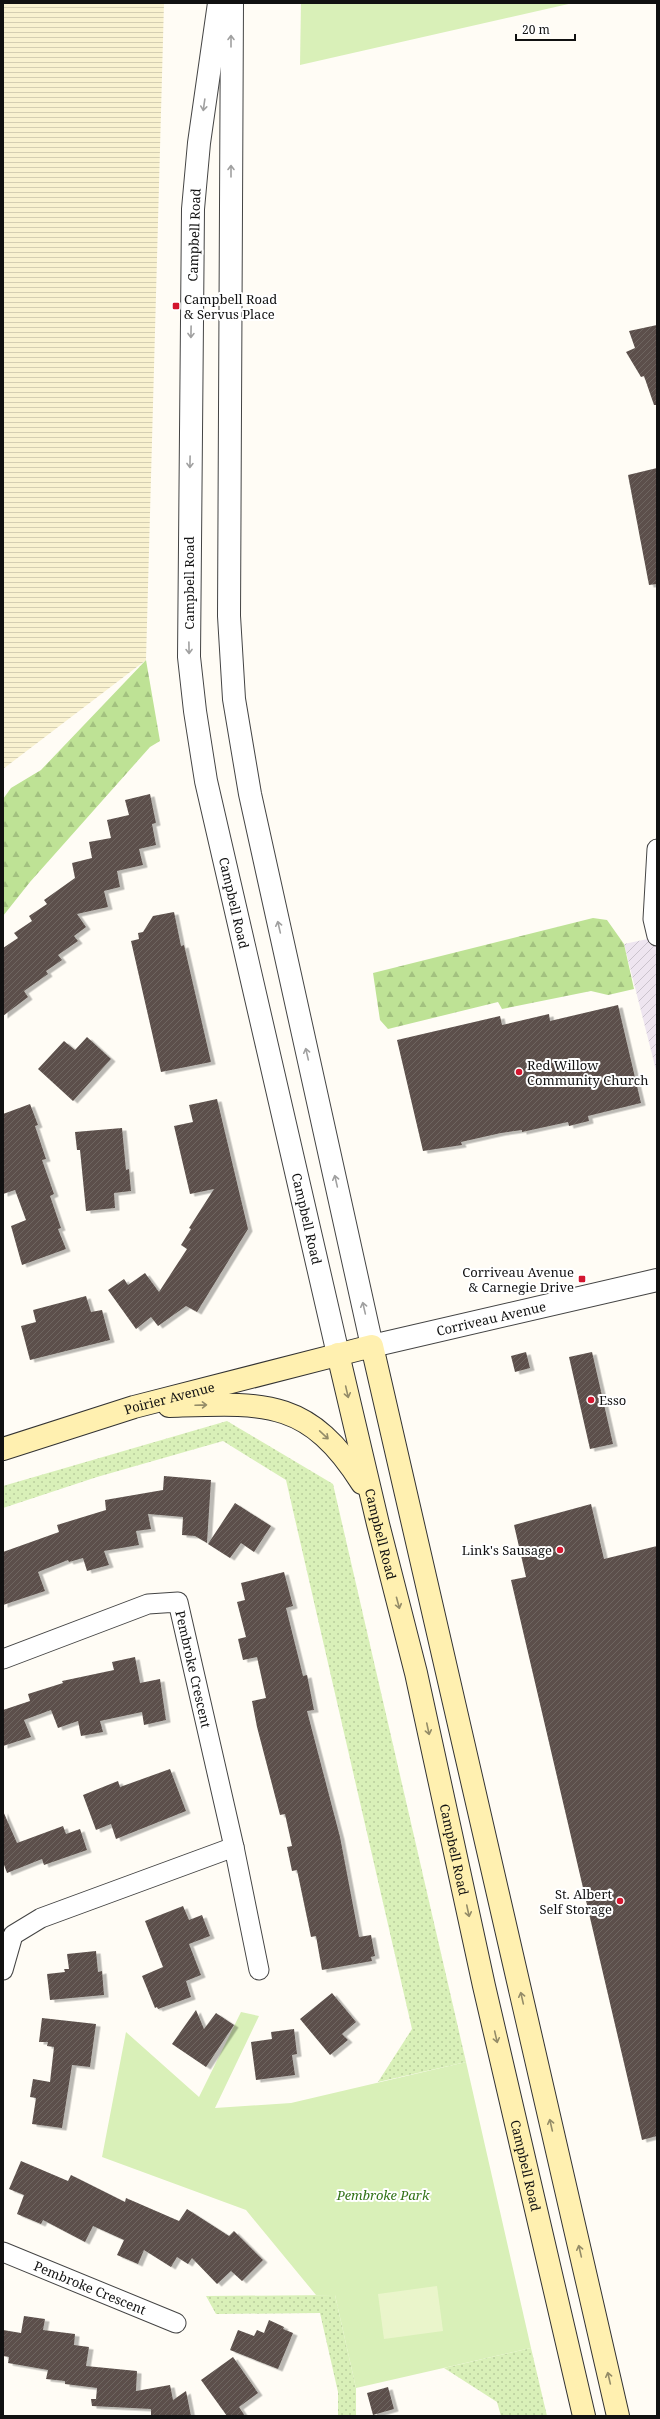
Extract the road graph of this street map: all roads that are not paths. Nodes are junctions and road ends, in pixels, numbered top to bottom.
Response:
1 (219, 3) edge
2 (232, 3) edge
3 (657, 849) edge
4 (657, 936) edge
5 (657, 1280) edge
6 (372, 1346) junction
7 (338, 1354) junction
8 (134, 1407) junction
9 (3, 1449) edge
10 (378, 1524) junction
11 (3, 1659) edge
12 (234, 1847) junction
13 (3, 1970) edge
14 (259, 1970) dead end
15 (3, 2252) edge
16 (176, 2323) dead end
17 (584, 2416) edge
18 (618, 2416) edge

1 -> 7 street, Campbell Road
6 -> 2 street
3 - 4 street
5 - 6 street, Corriveau Avenue
6 - 7 main road, Poirier Avenue
18 -> 6 main road
7 - 8 main road, Poirier Avenue
7 -> 10 main road, Campbell Road
8 - 9 main road, Poirier Avenue
8 -> 10 main road
10 -> 17 main road, Campbell Road
11 - 12 street, Pembroke Crescent
12 - 13 street
12 - 14 street, Pembroke Crescent
15 - 16 street, Pembroke Crescent

